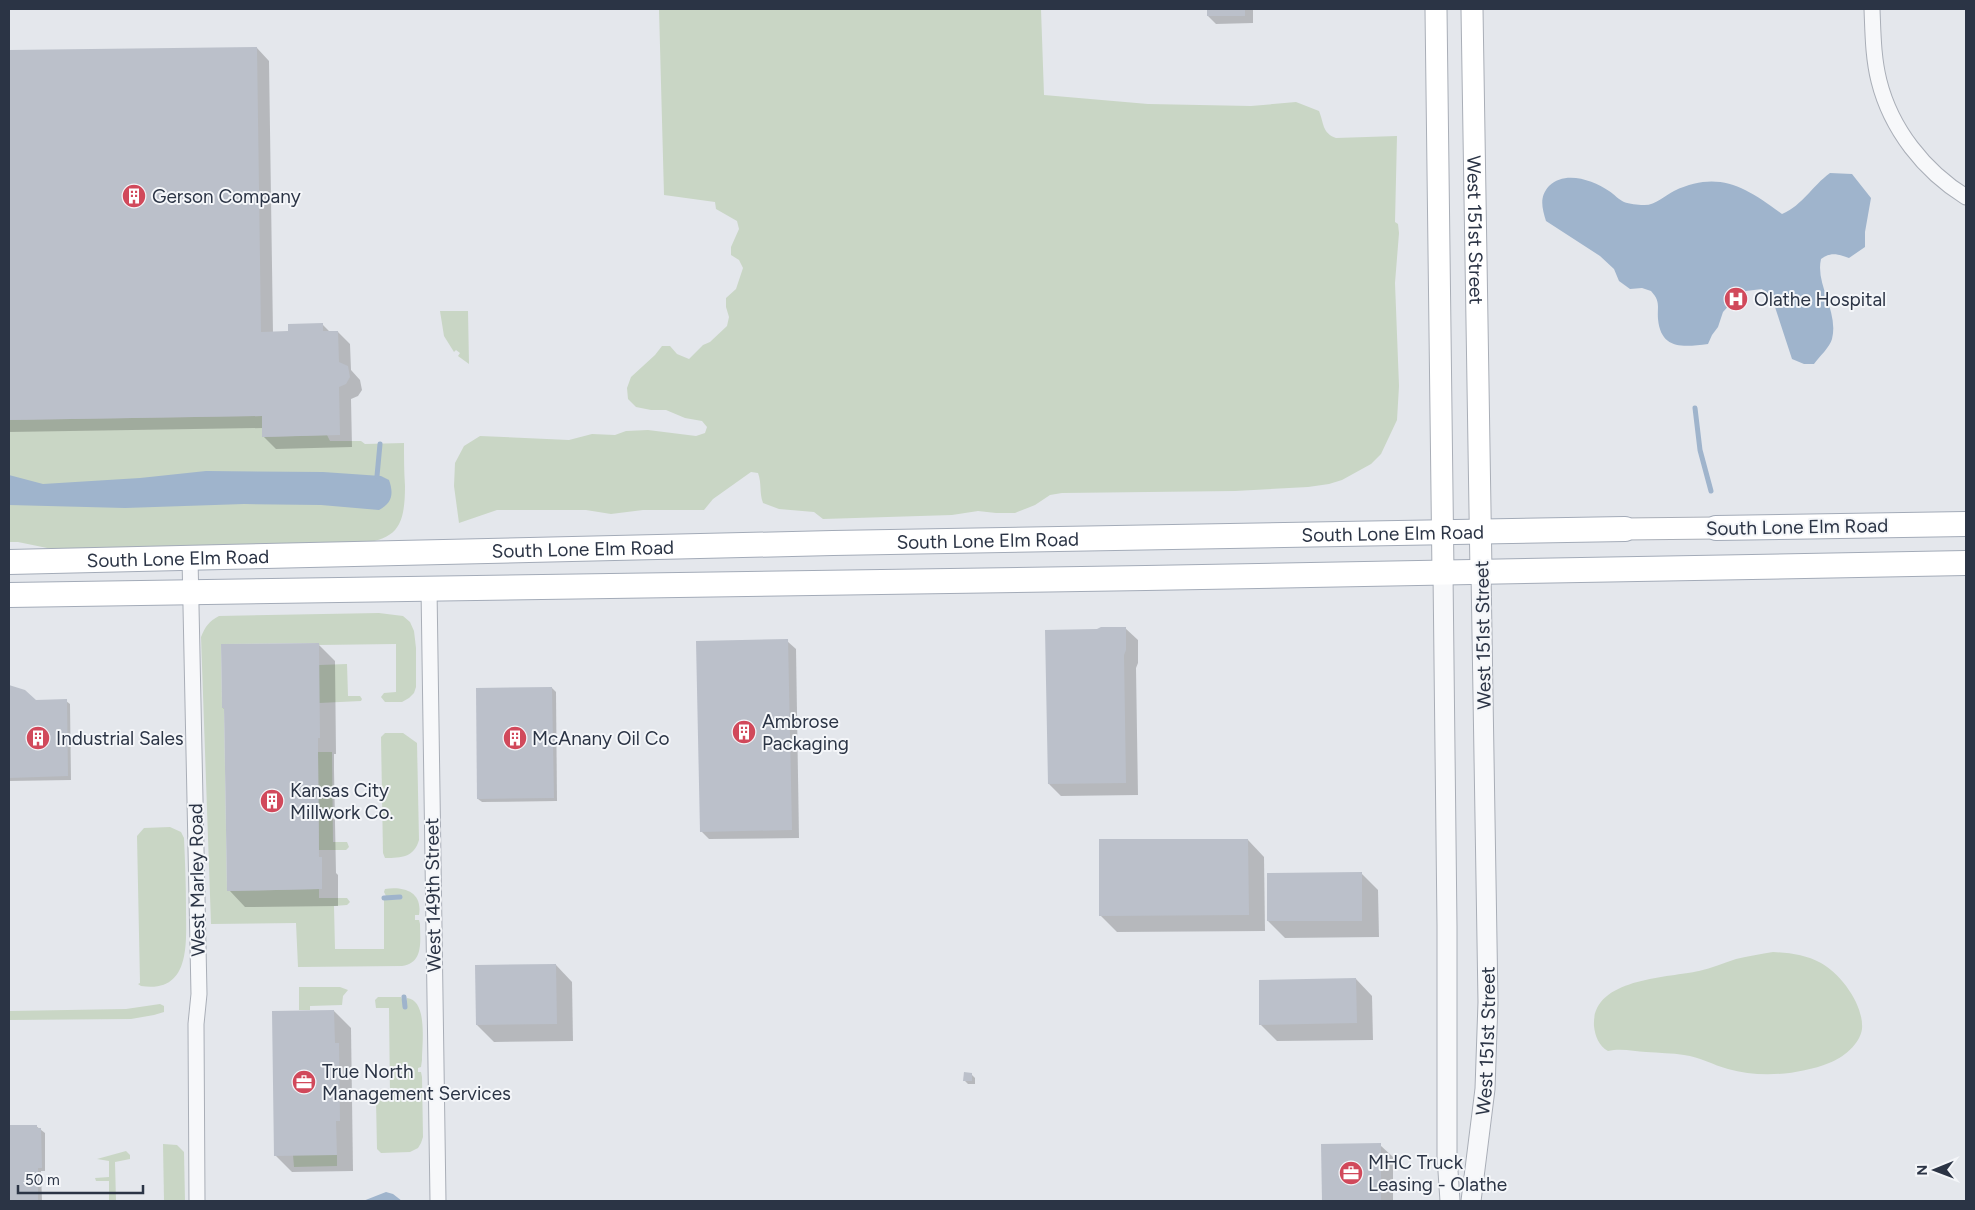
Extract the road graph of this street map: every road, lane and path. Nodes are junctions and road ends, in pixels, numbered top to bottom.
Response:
1 (1436, 9) edge
2 (1472, 9) edge
3 (1872, 9) edge
4 (1966, 197) edge
5 (1966, 524) edge
6 (1716, 528) joint
7 (1626, 529) joint
8 (1442, 532) junction
9 (1482, 532) junction
10 (190, 558) junction
11 (9, 562) edge
12 (1966, 563) edge
13 (1481, 572) junction
14 (1443, 573) junction
15 (429, 588) junction
16 (190, 592) junction
17 (9, 595) edge
18 (197, 1201) edge
19 (438, 1201) edge
20 (1450, 1201) edge
21 (1471, 1201) edge

1 - 8 main road, West 151st Street
2 - 9 main road, West 151st Street
3 - 4 street
5 - 6 main road, South Lone Elm Road
6 - 7 main road, South Lone Elm Road
7 - 9 main road, South Lone Elm Road
8 - 9 main road, South Lone Elm Road
8 - 10 main road, South Lone Elm Road
8 - 14 main road, West 151st Street
9 - 13 main road, West 151st Street
10 - 11 main road, South Lone Elm Road
10 - 16 street, West Marley Road
12 - 13 main road, South Lone Elm Road
13 - 14 main road, South Lone Elm Road
13 - 21 street, West 151st Street
14 - 15 main road, South Lone Elm Road
14 - 20 street, West 151st Street
15 - 16 main road, South Lone Elm Road
15 - 19 street, West 149th Street
16 - 17 main road, South Lone Elm Road
16 - 18 street, West Marley Road

